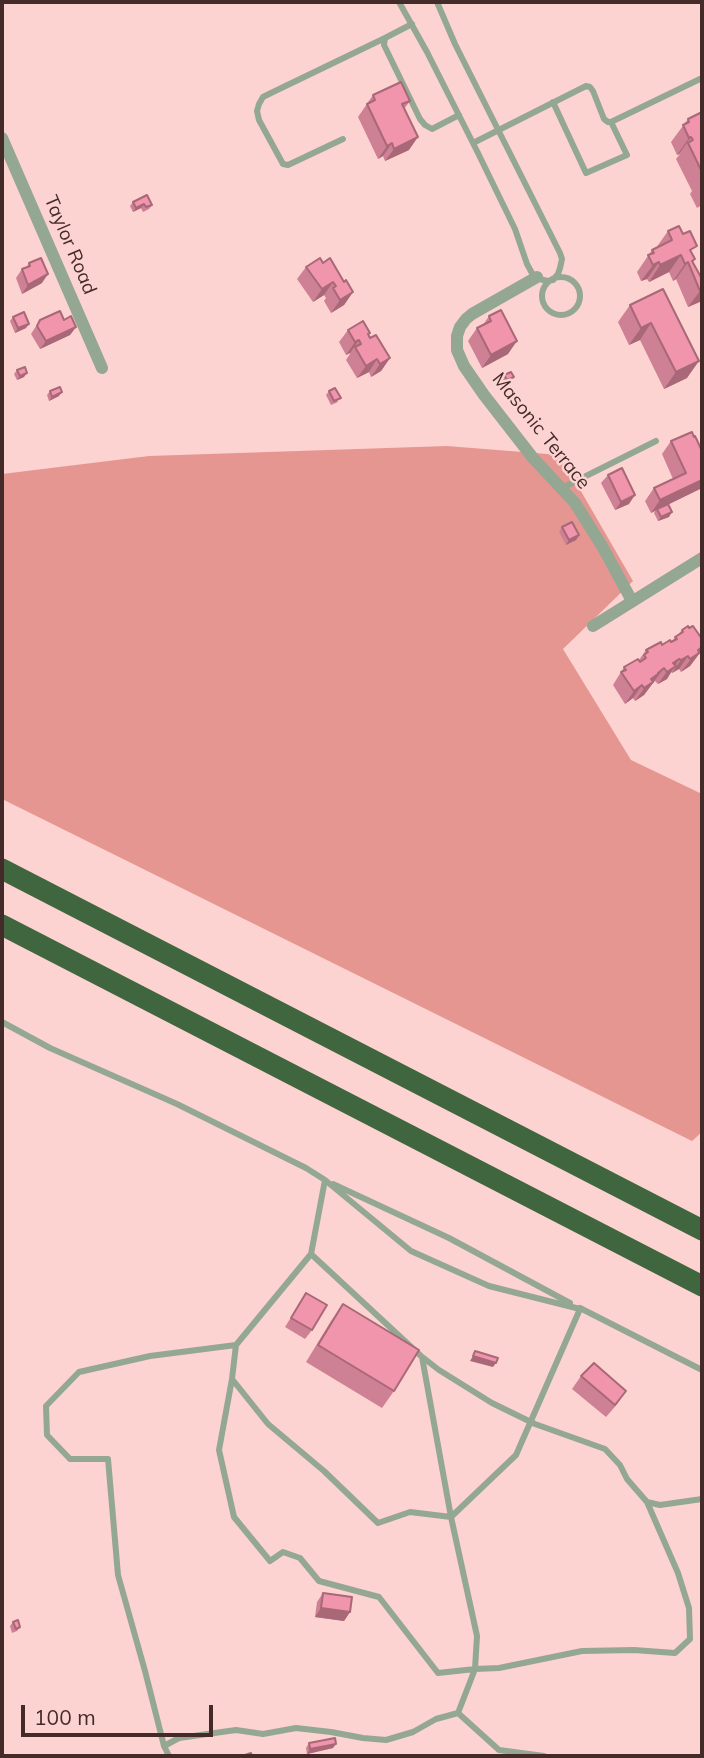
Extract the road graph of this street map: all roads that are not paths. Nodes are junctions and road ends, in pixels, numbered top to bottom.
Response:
1 (399, 2) edge
2 (437, 2) edge
3 (412, 24) junction
4 (385, 38) junction
5 (702, 78) edge
6 (553, 102) junction
7 (459, 116) junction
8 (611, 122) junction
9 (498, 129) junction
10 (2, 138) edge
11 (343, 139) dead end
12 (473, 143) junction
13 (537, 277) junction
14 (553, 280) junction
15 (102, 368) dead end
16 (656, 441) dead end
17 (562, 488) junction
18 (702, 558) edge
19 (632, 601) junction
20 (593, 625) dead end
21 (2, 869) edge
22 (2, 925) edge
23 (2, 1022) edge
24 (325, 1180) junction
25 (702, 1230) edge
26 (312, 1254) junction
27 (702, 1286) edge
28 (580, 1308) junction
29 (236, 1345) junction
30 (422, 1356) junction
31 (702, 1370) edge
32 (232, 1380) junction
33 (530, 1422) junction
34 (702, 1499) edge
35 (647, 1502) junction
36 (451, 1517) junction
37 (475, 1669) junction
38 (457, 1713) junction
39 (164, 1746) junction
40 (169, 1756) edge
41 (544, 1756) edge

1 - 3 lane
2 - 9 lane
3 - 4 lane
3 - 7 lane
4 - 7 lane
4 - 11 lane
5 - 8 lane
6 - 8 lane
6 - 8 lane
6 - 9 lane
7 - 12 lane
9 - 12 lane
9 - 14 lane
10 - 15 street, Taylor Road
12 - 13 lane
13 - 14 lane
13 - 17 street, Masonic Terrace
14 - 14 lane
16 - 17 lane
17 - 19 street, Masonic Terrace
18 - 19 street
19 - 20 street
21 - 25 highway
22 - 27 highway
23 - 24 lane
24 - 26 lane
24 - 28 lane
24 - 28 lane
26 - 29 lane
26 - 30 lane
28 - 31 lane
28 - 33 lane
29 - 32 lane
29 - 39 lane
30 - 33 lane
30 - 36 lane
32 - 36 lane
32 - 37 lane
33 - 35 lane
33 - 36 lane
34 - 35 lane
35 - 37 lane
36 - 37 lane
37 - 38 lane
38 - 39 lane
38 - 41 lane
39 - 40 lane

